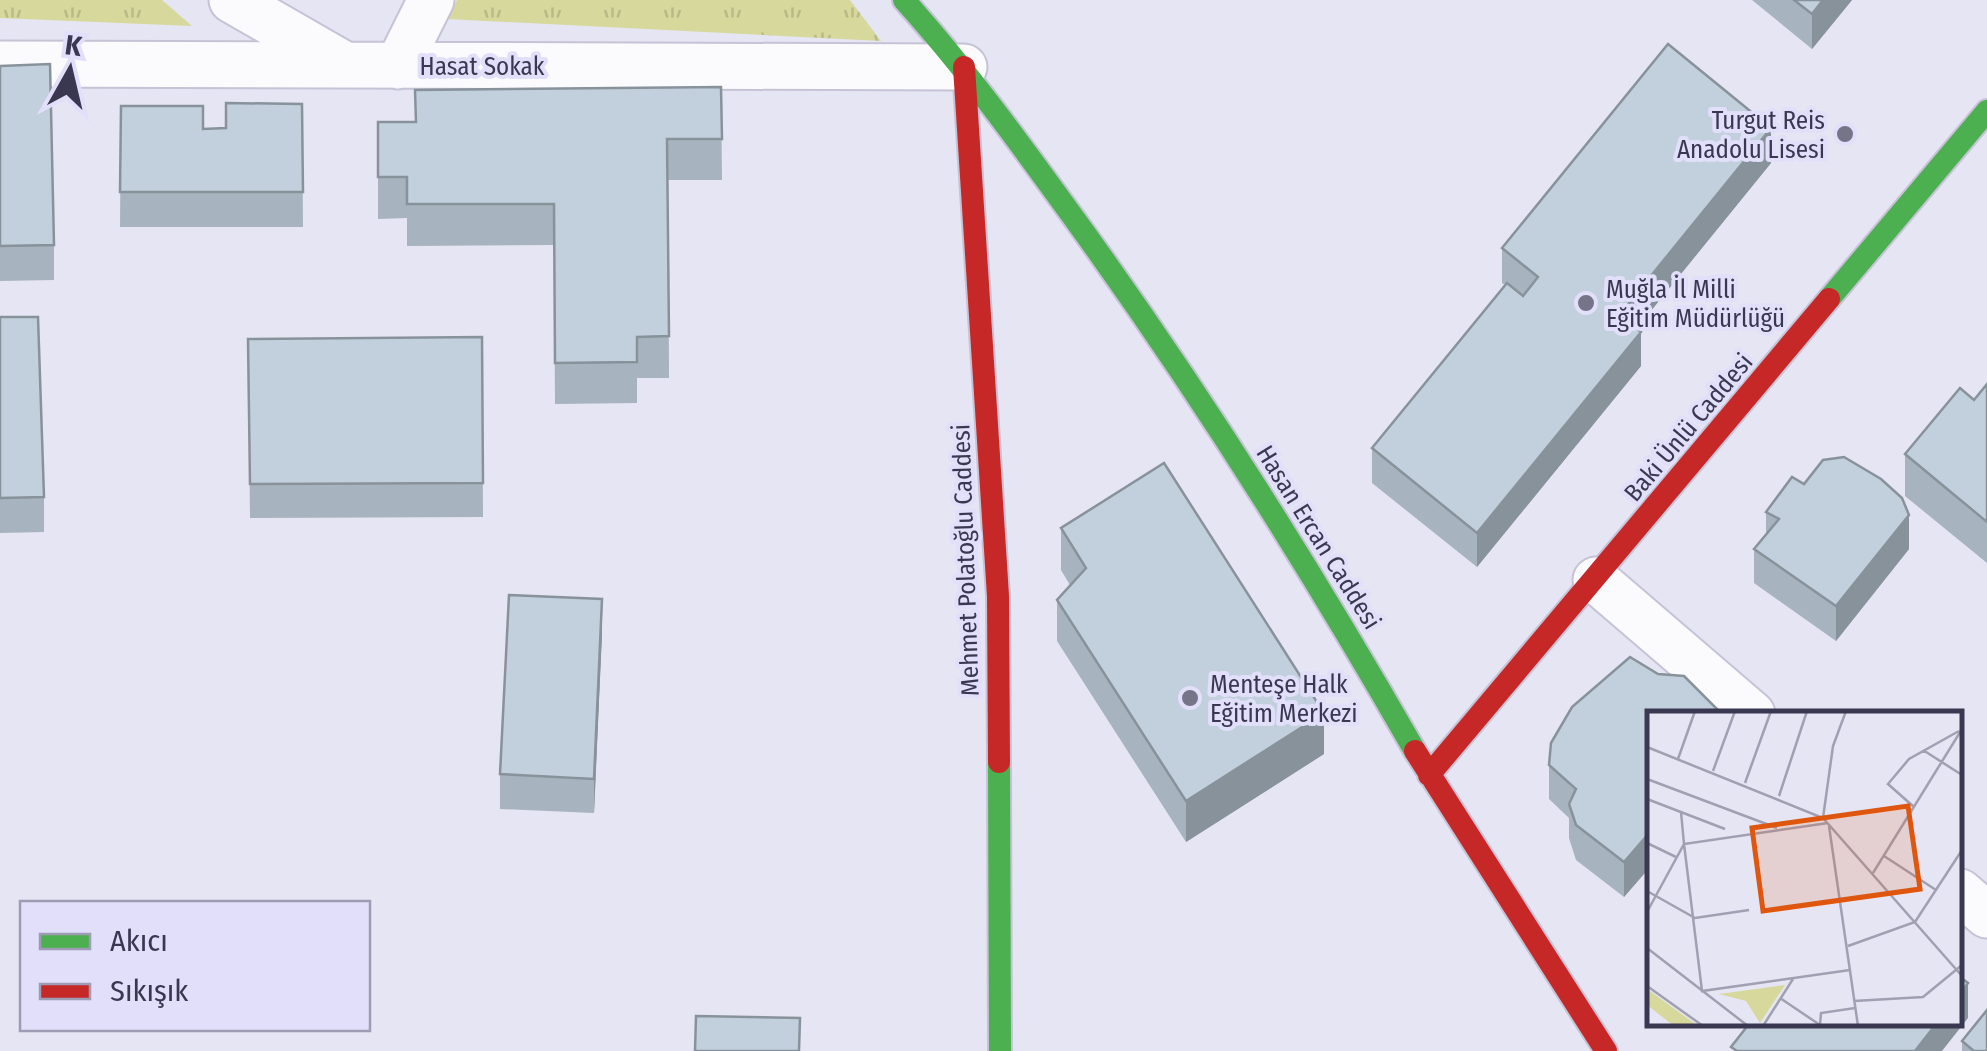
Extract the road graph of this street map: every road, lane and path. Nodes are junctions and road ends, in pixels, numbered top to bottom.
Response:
1 (232, 0) edge
2 (431, 0) edge
3 (908, 2) edge
4 (0, 64) edge
5 (346, 66) junction
6 (398, 66) junction
7 (964, 67) junction
8 (1987, 111) edge
9 (1596, 580) junction
10 (1749, 711) edge
11 (1429, 775) junction
12 (1962, 894) edge
13 (1987, 915) edge
14 (1000, 1051) edge
15 (1606, 1051) edge

1 - 5 street
2 - 6 street
3 - 7 street, Hasan Ercan Caddesi
4 - 5 street, Hasat Sokak
5 - 6 street, Hasat Sokak
6 - 7 street, Hasat Sokak
7 - 11 street, Hasan Ercan Caddesi
7 - 14 street, Mehmet Polatoğlu Caddesi
8 - 9 street, Baki Ünlü Caddesi
9 - 10 street
9 - 11 street, Baki Ünlü Caddesi
11 - 15 street, Hasan Ercan Caddesi
12 - 13 street

